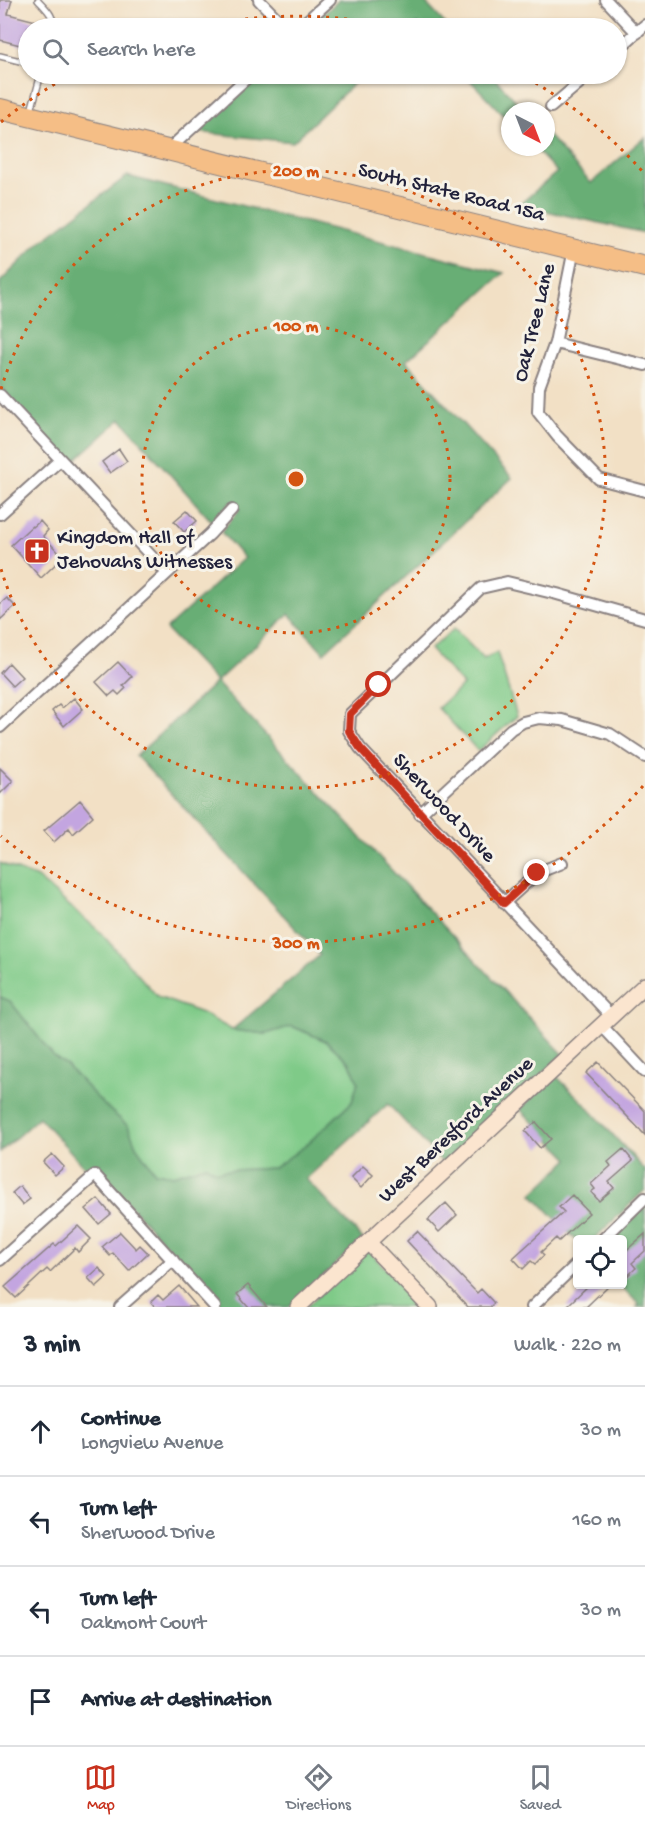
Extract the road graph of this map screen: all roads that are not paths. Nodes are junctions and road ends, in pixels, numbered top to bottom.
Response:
1 (38, 0) edge
2 (259, 0) edge
3 (330, 0) edge
4 (606, 0) edge
5 (53, 18) edge
6 (276, 18) edge
7 (310, 18) edge
8 (641, 29) edge
9 (627, 41) edge
10 (0, 56) edge
11 (18, 60) edge
12 (38, 84) edge
13 (239, 84) edge
14 (578, 84) edge
15 (555, 104) edge
16 (0, 109) edge
17 (30, 116) junction
18 (168, 150) junction
19 (574, 249) junction
20 (645, 267) edge
21 (555, 343) junction
22 (645, 365) edge
23 (0, 395) edge
24 (60, 459) junction
25 (645, 492) edge
26 (232, 510) dead end
27 (0, 514) edge
28 (167, 573) junction
29 (645, 619) edge
30 (0, 727) edge
31 (645, 757) edge
32 (420, 814) junction
33 (562, 863) dead end
34 (504, 903) junction
35 (645, 985) edge
36 (606, 1021) junction
37 (645, 1072) edge
38 (645, 1198) edge
39 (606, 1235) edge
40 (368, 1242) junction
41 (0, 1260) edge
42 (173, 1260) junction
43 (573, 1268) edge
44 (120, 1307) edge
45 (215, 1307) edge
46 (298, 1307) edge
47 (430, 1307) edge
48 (532, 1307) edge

1 - 5 lane
2 - 6 street
3 - 7 street
4 - 8 street
8 - 9 street
10 - 11 lane
12 - 17 lane
13 - 18 street
14 - 15 street
16 - 17 highway, South State Road 15a
17 - 18 highway, South State Road 15a
18 - 19 highway, South State Road 15a
19 - 20 highway, South State Road 15a
19 - 21 street, Oak Tree Lane
21 - 22 street
21 - 25 street, Oak Tree Lane
23 - 24 street
24 - 27 street
24 - 28 street
26 - 28 street
28 - 30 street
29 - 32 street, Sherwood Drive
31 - 32 street
32 - 34 street, Sherwood Drive
33 - 34 street
34 - 36 street, Sherwood Drive
35 - 36 street, West Beresford Avenue
36 - 37 street, Sherwood Drive
36 - 40 street, West Beresford Avenue
38 - 39 street
40 - 46 street, West Beresford Avenue
40 - 47 street
41 - 42 street
42 - 44 street
42 - 45 street
43 - 48 street

